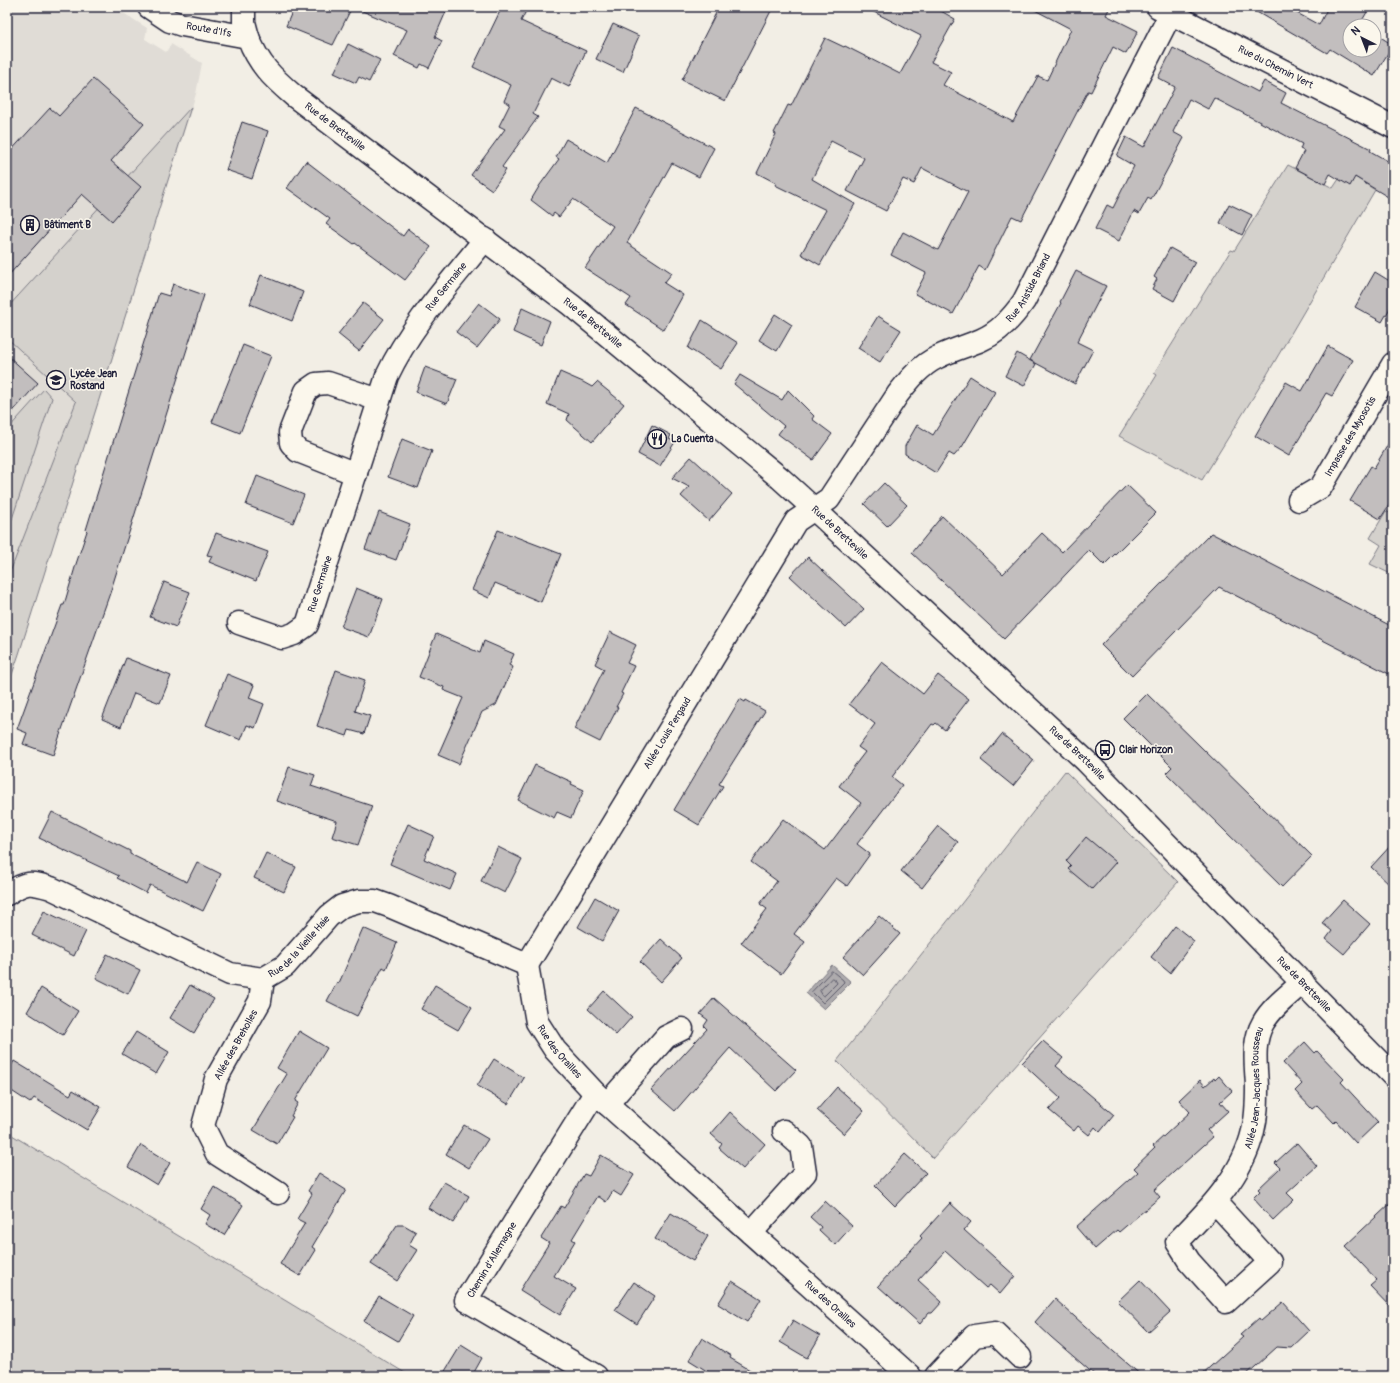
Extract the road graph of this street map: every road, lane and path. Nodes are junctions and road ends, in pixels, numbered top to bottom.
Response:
1 (149, 7) edge
2 (244, 7) edge
3 (1167, 9) edge
4 (248, 37) junction
5 (1393, 127) edge
6 (485, 239) junction
7 (1393, 364) edge
8 (379, 400) junction
9 (356, 474) junction
10 (1299, 500) dead end
11 (814, 509) junction
12 (239, 623) dead end
13 (7, 894) edge
14 (527, 965) junction
15 (263, 979) junction
16 (1303, 982) junction
17 (682, 1029) dead end
18 (1393, 1076) edge
19 (601, 1099) junction
20 (784, 1131) dead end
21 (278, 1193) dead end
22 (1215, 1202) dead end
23 (750, 1233) junction
24 (1020, 1357) dead end
25 (596, 1376) edge
26 (910, 1376) edge
27 (936, 1376) edge

1 - 4 street, Route d'Ifs
2 - 4 street, Rue de Bretteville
3 - 5 street, Rue du Chemin Vert
3 - 11 street, Rue Aristide Briand
4 - 6 street, Rue de Bretteville
6 - 8 street, Rue Germaine
6 - 11 street, Rue de Bretteville
7 - 10 street, Impasse des Myosotis
8 - 9 street, Rue Germaine
8 - 9 street
9 - 12 street, Rue Germaine
11 - 14 street, Allée Louis Pergaud
11 - 16 street, Rue de Bretteville
13 - 15 street, Rue de la Vieille Haie
14 - 15 street, Rue de la Vieille Haie
14 - 19 street, Rue des Orailles
15 - 21 street, Allée des Breholles
16 - 18 street, Rue de Bretteville
16 - 22 street, Allée Jean-Jacques Rousseau
17 - 19 street
19 - 23 street, Rue des Orailles
19 - 25 street, Chemin d'Allemagne
20 - 23 street
23 - 26 street, Rue des Orailles
24 - 27 street

